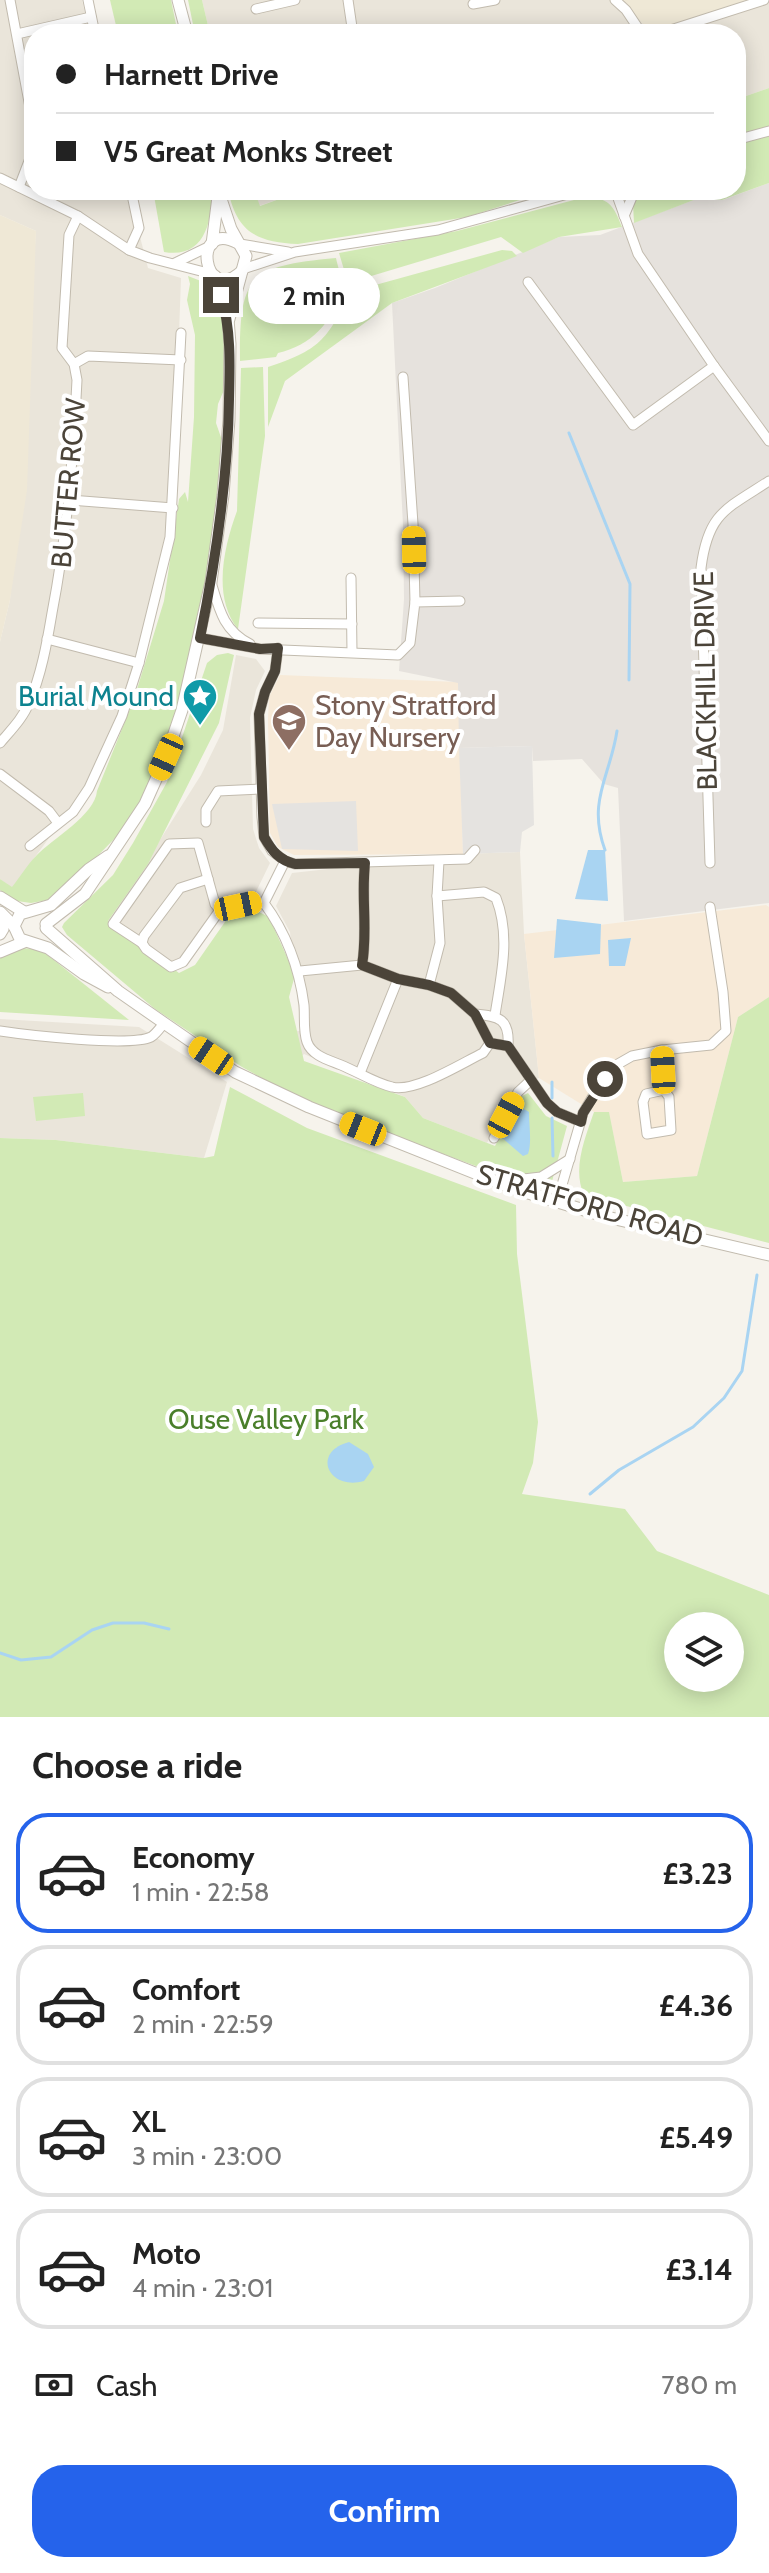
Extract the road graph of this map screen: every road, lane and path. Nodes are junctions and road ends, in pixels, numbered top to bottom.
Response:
1 (10, 0) edge
2 (88, 0) edge
3 (178, 0) edge
4 (295, 0) edge
5 (348, 0) edge
6 (495, 0) edge
7 (615, 0) edge
8 (764, 0) edge
9 (473, 4) dead end
10 (256, 9) dead end
11 (91, 17) junction
12 (61, 24) edge
13 (93, 24) edge
14 (184, 24) edge
15 (352, 24) edge
16 (635, 24) edge
17 (689, 24) edge
18 (24, 32) edge
19 (17, 34) junction
20 (24, 73) edge
21 (769, 131) edge
22 (746, 137) edge
23 (24, 174) edge
24 (0, 178) edge
25 (19, 187) junction
26 (24, 189) edge
27 (45, 200) edge
28 (133, 200) edge
29 (217, 200) edge
30 (221, 200) edge
31 (546, 200) edge
32 (618, 200) edge
33 (631, 200) edge
34 (78, 216) junction
35 (624, 216) junction
36 (239, 244) junction
37 (211, 245) junction
38 (129, 250) junction
39 (295, 252) junction
40 (175, 263) junction
41 (242, 270) junction
42 (214, 275) junction
43 (528, 282) dead end
44 (228, 319) junction
45 (181, 333) dead end
46 (181, 360) junction
47 (74, 364) junction
48 (714, 366) junction
49 (403, 377) dead end
50 (769, 441) edge
51 (769, 481) edge
52 (70, 500) junction
53 (173, 508) junction
54 (351, 578) dead end
55 (211, 582) junction
56 (460, 601) dead end
57 (415, 602) junction
58 (258, 623) dead end
59 (352, 624) junction
60 (200, 638) junction
61 (47, 639) junction
62 (278, 648) junction
63 (260, 649) junction
64 (352, 652) junction
65 (139, 663) junction
66 (0, 743) edge
67 (0, 774) edge
68 (261, 789) junction
69 (206, 822) dead end
70 (58, 823) junction
71 (30, 846) dead end
72 (475, 850) dead end
73 (109, 855) junction
74 (285, 861) junction
75 (439, 861) junction
76 (365, 863) junction
77 (710, 863) dead end
78 (208, 879) junction
79 (437, 896) junction
80 (0, 897) edge
81 (264, 903) junction
82 (69, 906) junction
83 (710, 907) dead end
84 (220, 910) junction
85 (29, 912) junction
86 (2, 914) edge
87 (46, 926) junction
88 (14, 928) junction
89 (0, 934) edge
90 (58, 938) junction
91 (0, 941) edge
92 (29, 942) junction
93 (142, 943) junction
94 (0, 952) edge
95 (362, 965) junction
96 (300, 971) junction
97 (398, 979) junction
98 (429, 985) junction
99 (118, 991) junction
100 (475, 1014) junction
101 (495, 1015) junction
102 (164, 1023) junction
103 (0, 1031) edge
104 (490, 1043) junction
105 (508, 1046) junction
106 (662, 1050) junction
107 (360, 1073) junction
108 (531, 1080) junction
109 (664, 1090) junction
110 (581, 1122) junction
111 (494, 1138) dead end
112 (570, 1159) junction
113 (497, 1182) junction
114 (557, 1202) junction
115 (769, 1255) edge

1 - 19 street
2 - 11 street
3 - 14 street
4 - 10 street
5 - 15 street
6 - 9 street
7 - 16 street
8 - 17 street
11 - 12 street
11 - 13 street
18 - 19 street
19 - 20 street
21 - 22 street
23 - 25 street
24 - 25 street
25 - 26 street
27 - 34 street
28 - 38 street
29 - 37 street
30 - 36 street
31 - 39 street
32 - 35 street
33 - 35 street
34 - 38 street
34 - 47 street, BUTTER ROW
35 - 48 street
36 - 37 street
36 - 39 street
36 - 41 street
37 - 40 street
37 - 42 street
38 - 40 street
39 - 41 street
40 - 42 street
41 - 42 street
41 - 44 street
42 - 44 street
43 - 48 street
44 - 55 street
45 - 46 street
46 - 47 street
46 - 53 street
47 - 52 street, BUTTER ROW
48 - 50 street
49 - 57 street
51 - 77 street, BLACKHILL DRIVE
52 - 53 street
52 - 61 street, BUTTER ROW
53 - 65 street
54 - 59 street
55 - 60 street
55 - 63 street
56 - 57 street
57 - 64 street
58 - 59 street
59 - 64 street
60 - 63 street
60 - 73 street
61 - 65 street
61 - 66 street, BUTTER ROW
62 - 63 street
62 - 64 street
62 - 68 street
65 - 70 street
67 - 70 street
68 - 69 street
68 - 74 street
70 - 71 street
72 - 75 street
73 - 82 street
73 - 85 street
74 - 76 street
74 - 81 street
75 - 76 street
75 - 79 street
76 - 95 street
78 - 84 street
78 - 93 street
78 - 93 street
79 - 98 street
79 - 101 street
80 - 85 street
81 - 84 street
81 - 96 street
82 - 87 street
82 - 90 street
83 - 106 street
84 - 93 street
85 - 87 street
85 - 88 street
86 - 88 street
86 - 89 street
87 - 90 street, STRATFORD ROAD
87 - 92 street
88 - 91 street
88 - 92 street
90 - 99 street, STRATFORD ROAD
92 - 94 street
92 - 99 street, STRATFORD ROAD
95 - 96 street
95 - 97 street
96 - 107 street
97 - 98 street
97 - 107 street
98 - 100 street
99 - 102 street, STRATFORD ROAD
100 - 101 street
100 - 104 street
101 - 105 street
102 - 103 street
102 - 113 street, STRATFORD ROAD
104 - 105 street
104 - 107 street
105 - 108 street
106 - 109 street
106 - 110 street
108 - 110 street
108 - 111 street
109 - 109 street
110 - 112 street
112 - 113 street
112 - 114 street
113 - 114 street, STRATFORD ROAD
114 - 115 street, STRATFORD ROAD

